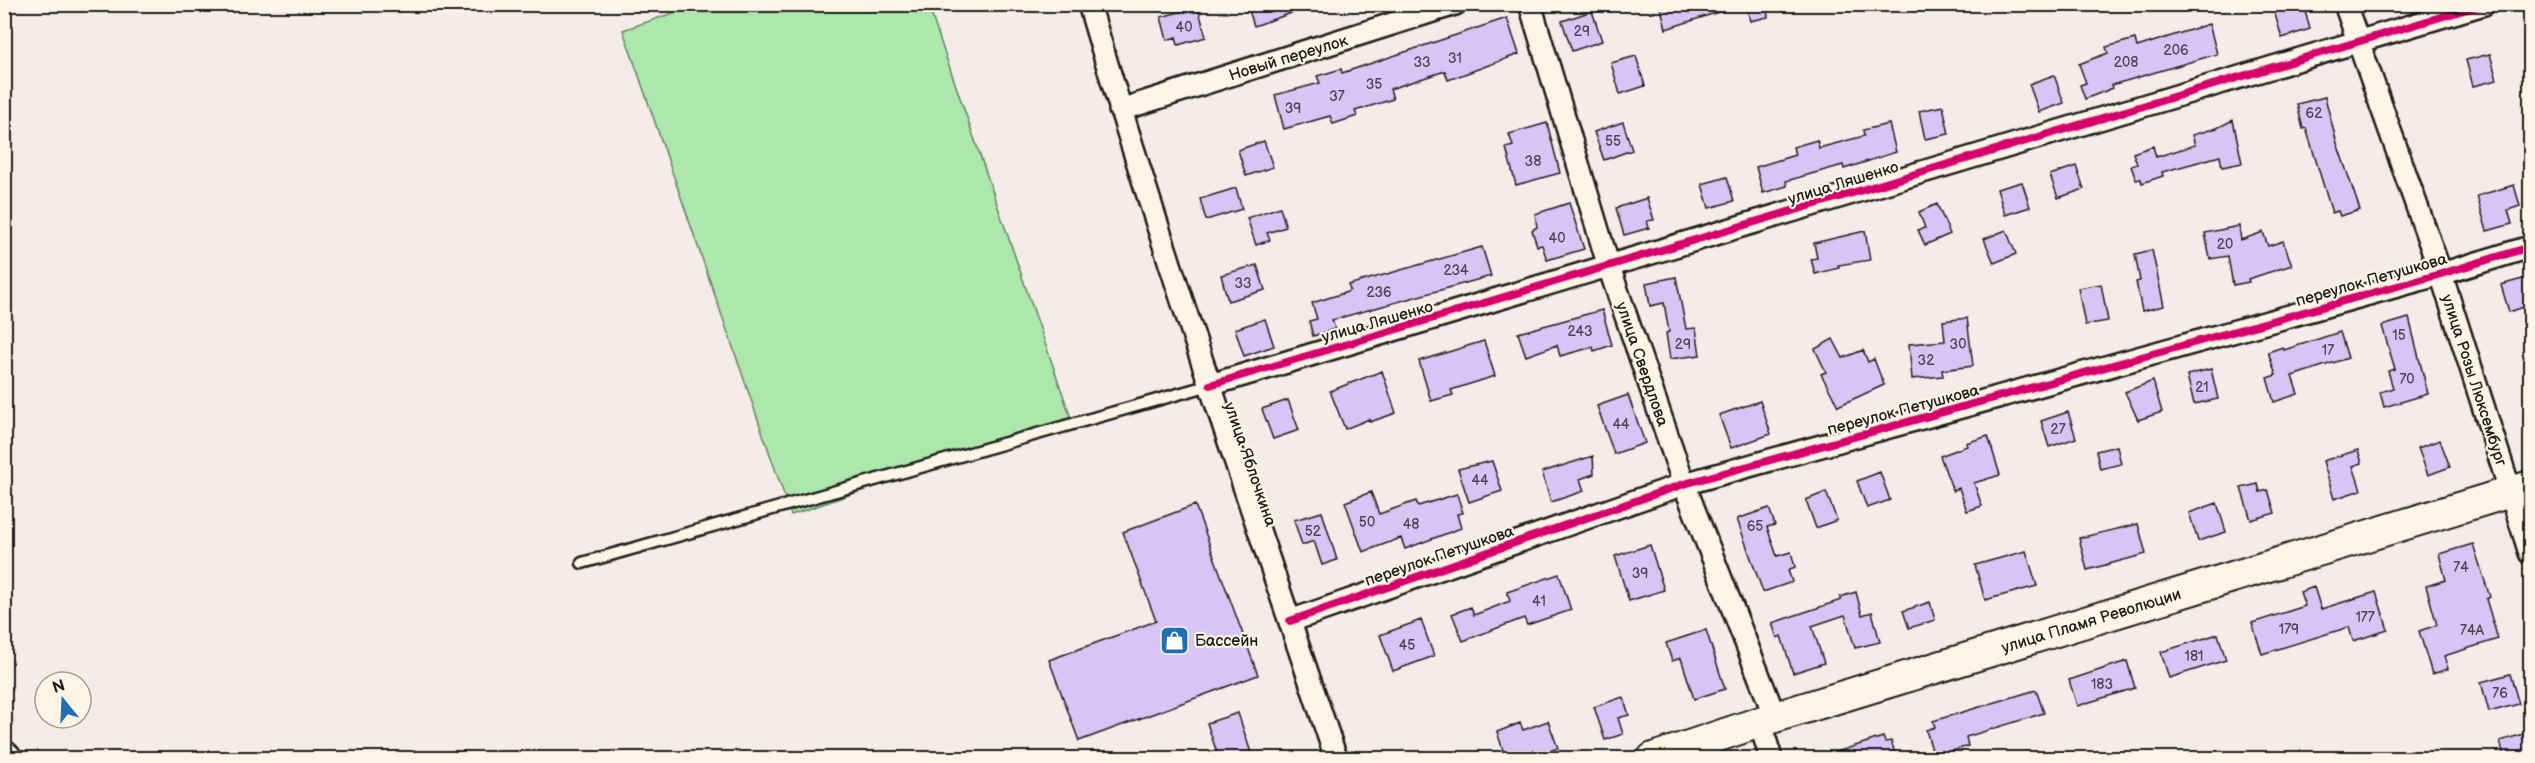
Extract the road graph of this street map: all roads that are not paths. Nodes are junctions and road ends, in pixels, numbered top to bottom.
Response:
1 (1089, 4) edge
2 (1455, 4) edge
3 (1530, 4) edge
4 (2345, 4) edge
5 (2484, 4) edge
6 (2357, 41) junction
7 (1120, 110) junction
8 (2530, 247) edge
9 (1609, 267) junction
10 (2441, 274) junction
11 (1210, 385) junction
12 (1684, 484) junction
13 (2521, 489) edge
14 (2530, 553) edge
15 (582, 563) dead end
16 (1290, 621) junction
17 (1767, 720) junction
18 (1336, 759) edge
19 (1653, 759) edge
20 (1771, 759) edge

1 - 7 street, улица Яблочкина
2 - 7 street, Новый переулок
3 - 9 street, улица Свердлова
4 - 6 street, улица Розы Люксембург
5 - 6 street, улица Ляшенко
6 - 9 street, улица Ляшенко
6 - 10 street, улица Розы Люксембург
7 - 11 street, улица Яблочкина
8 - 10 street, переулок Петушкова
9 - 11 street, улица Ляшенко
9 - 12 street, улица Свердлова
10 - 12 street, переулок Петушкова
10 - 13 street, улица Розы Люксембург
11 - 15 lane
11 - 16 street, улица Яблочкина
12 - 16 street, переулок Петушкова
12 - 17 street, улица Свердлова
13 - 14 street, улица Розы Люксембург
13 - 17 street, улица Пламя Революции
16 - 18 street, улица Яблочкина
17 - 19 street, улица Пламя Революции
17 - 20 street, улица Свердлова

